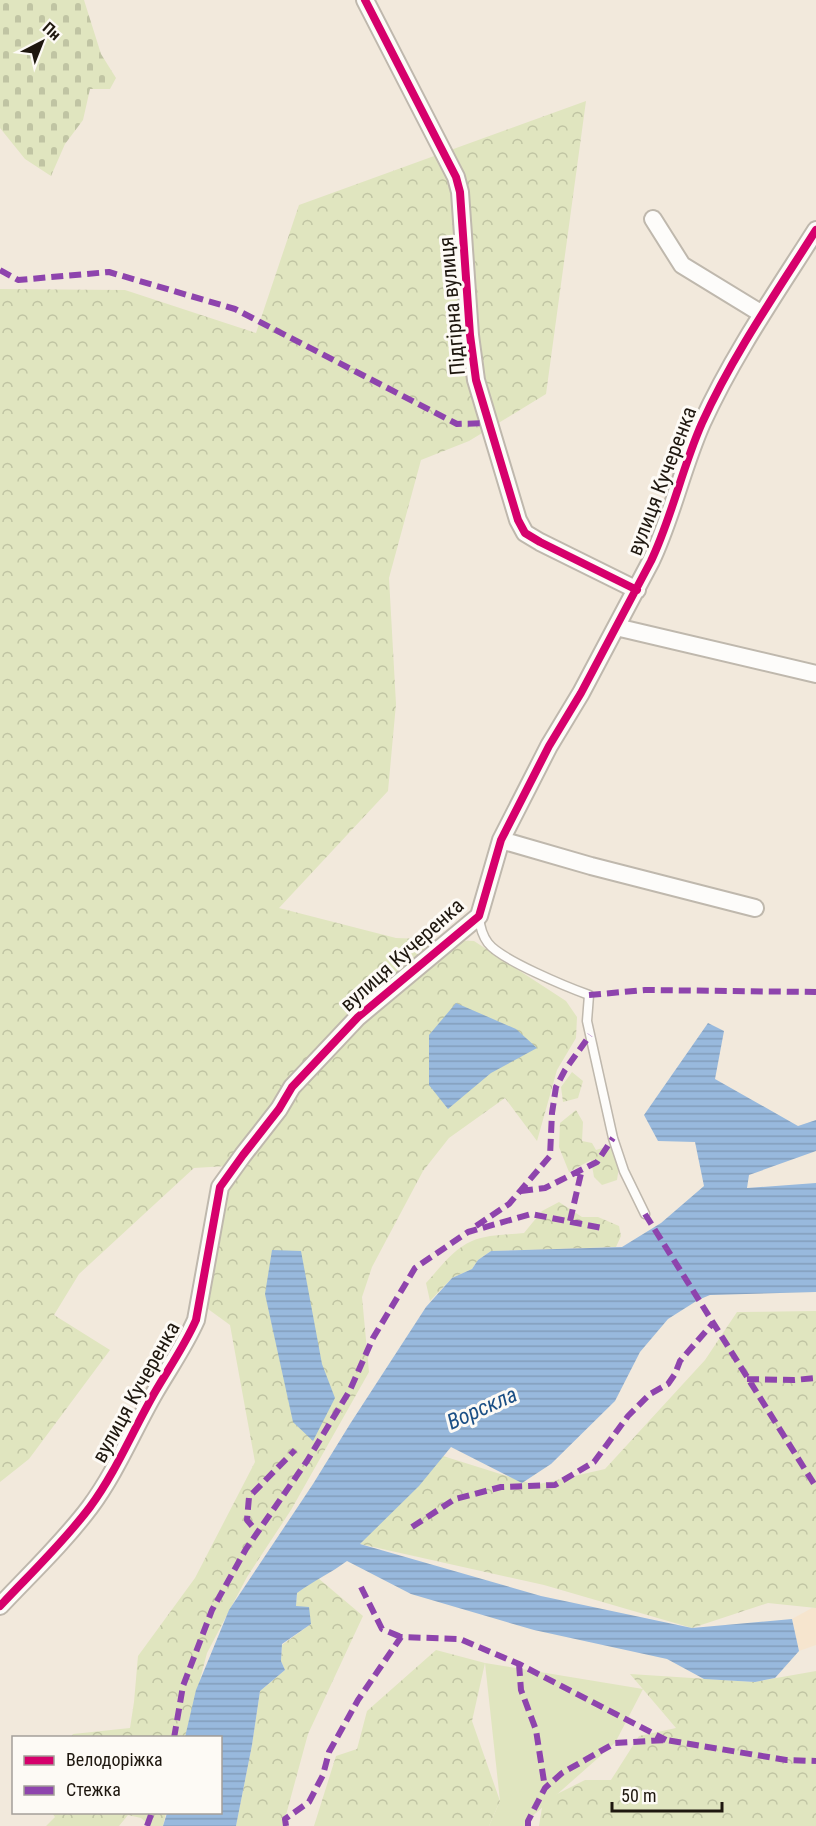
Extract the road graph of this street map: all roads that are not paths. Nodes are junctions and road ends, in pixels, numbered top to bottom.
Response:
1 (365, 0) edge
2 (653, 219) dead end
3 (816, 230) edge
4 (762, 314) junction
5 (637, 590) junction
6 (616, 627) junction
7 (816, 674) edge
8 (501, 840) junction
9 (755, 908) dead end
10 (479, 916) junction
11 (645, 1214) dead end
12 (0, 1606) edge

1 - 5 street, Підгірна вулиця
2 - 4 street
3 - 4 street, вулиця Кучеренка
4 - 5 street, вулиця Кучеренка
5 - 6 street, вулиця Кучеренка
6 - 7 street
6 - 8 street, вулиця Кучеренка
8 - 9 street
8 - 10 street, вулиця Кучеренка
10 - 11 lane
10 - 12 street, вулиця Кучеренка

